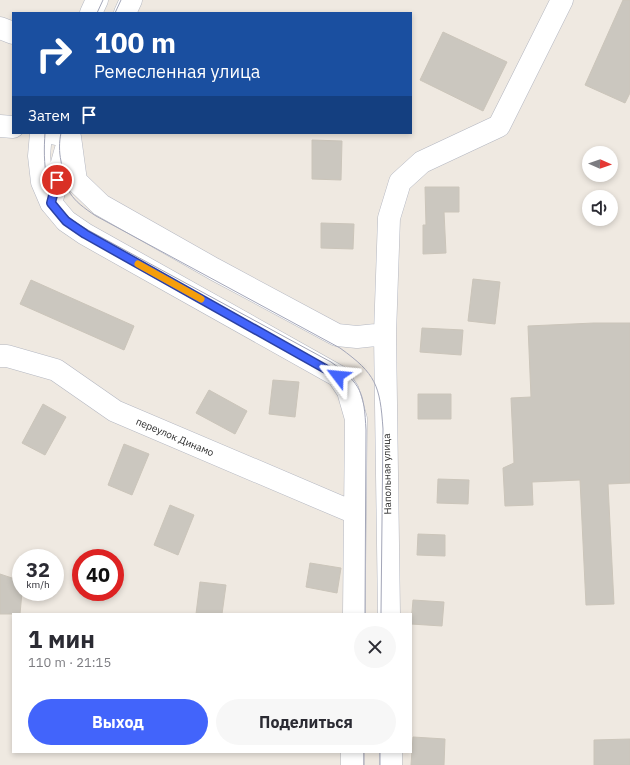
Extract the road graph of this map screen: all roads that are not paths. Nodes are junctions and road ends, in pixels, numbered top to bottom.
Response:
1 (97, 0) edge
2 (131, 0) edge
3 (562, 0) edge
4 (91, 12) edge
5 (125, 12) edge
6 (0, 28) edge
7 (12, 33) edge
8 (0, 126) edge
9 (12, 127) edge
10 (40, 134) edge
11 (64, 134) edge
12 (51, 203) junction
13 (385, 334) junction
14 (0, 356) edge
15 (355, 513) junction
16 (354, 613) edge
17 (389, 613) edge
18 (352, 753) edge
19 (391, 753) edge
20 (352, 765) edge
21 (391, 765) edge

1 - 4 street
2 - 5 street
3 - 13 street, Напольная улица
6 - 7 street
8 - 9 street
10 - 12 street
11 - 12 street
11 - 13 street
12 - 15 street
13 - 17 street, Напольная улица
14 - 15 street, переулок Динамо
15 - 16 street
18 - 20 street
19 - 21 street

